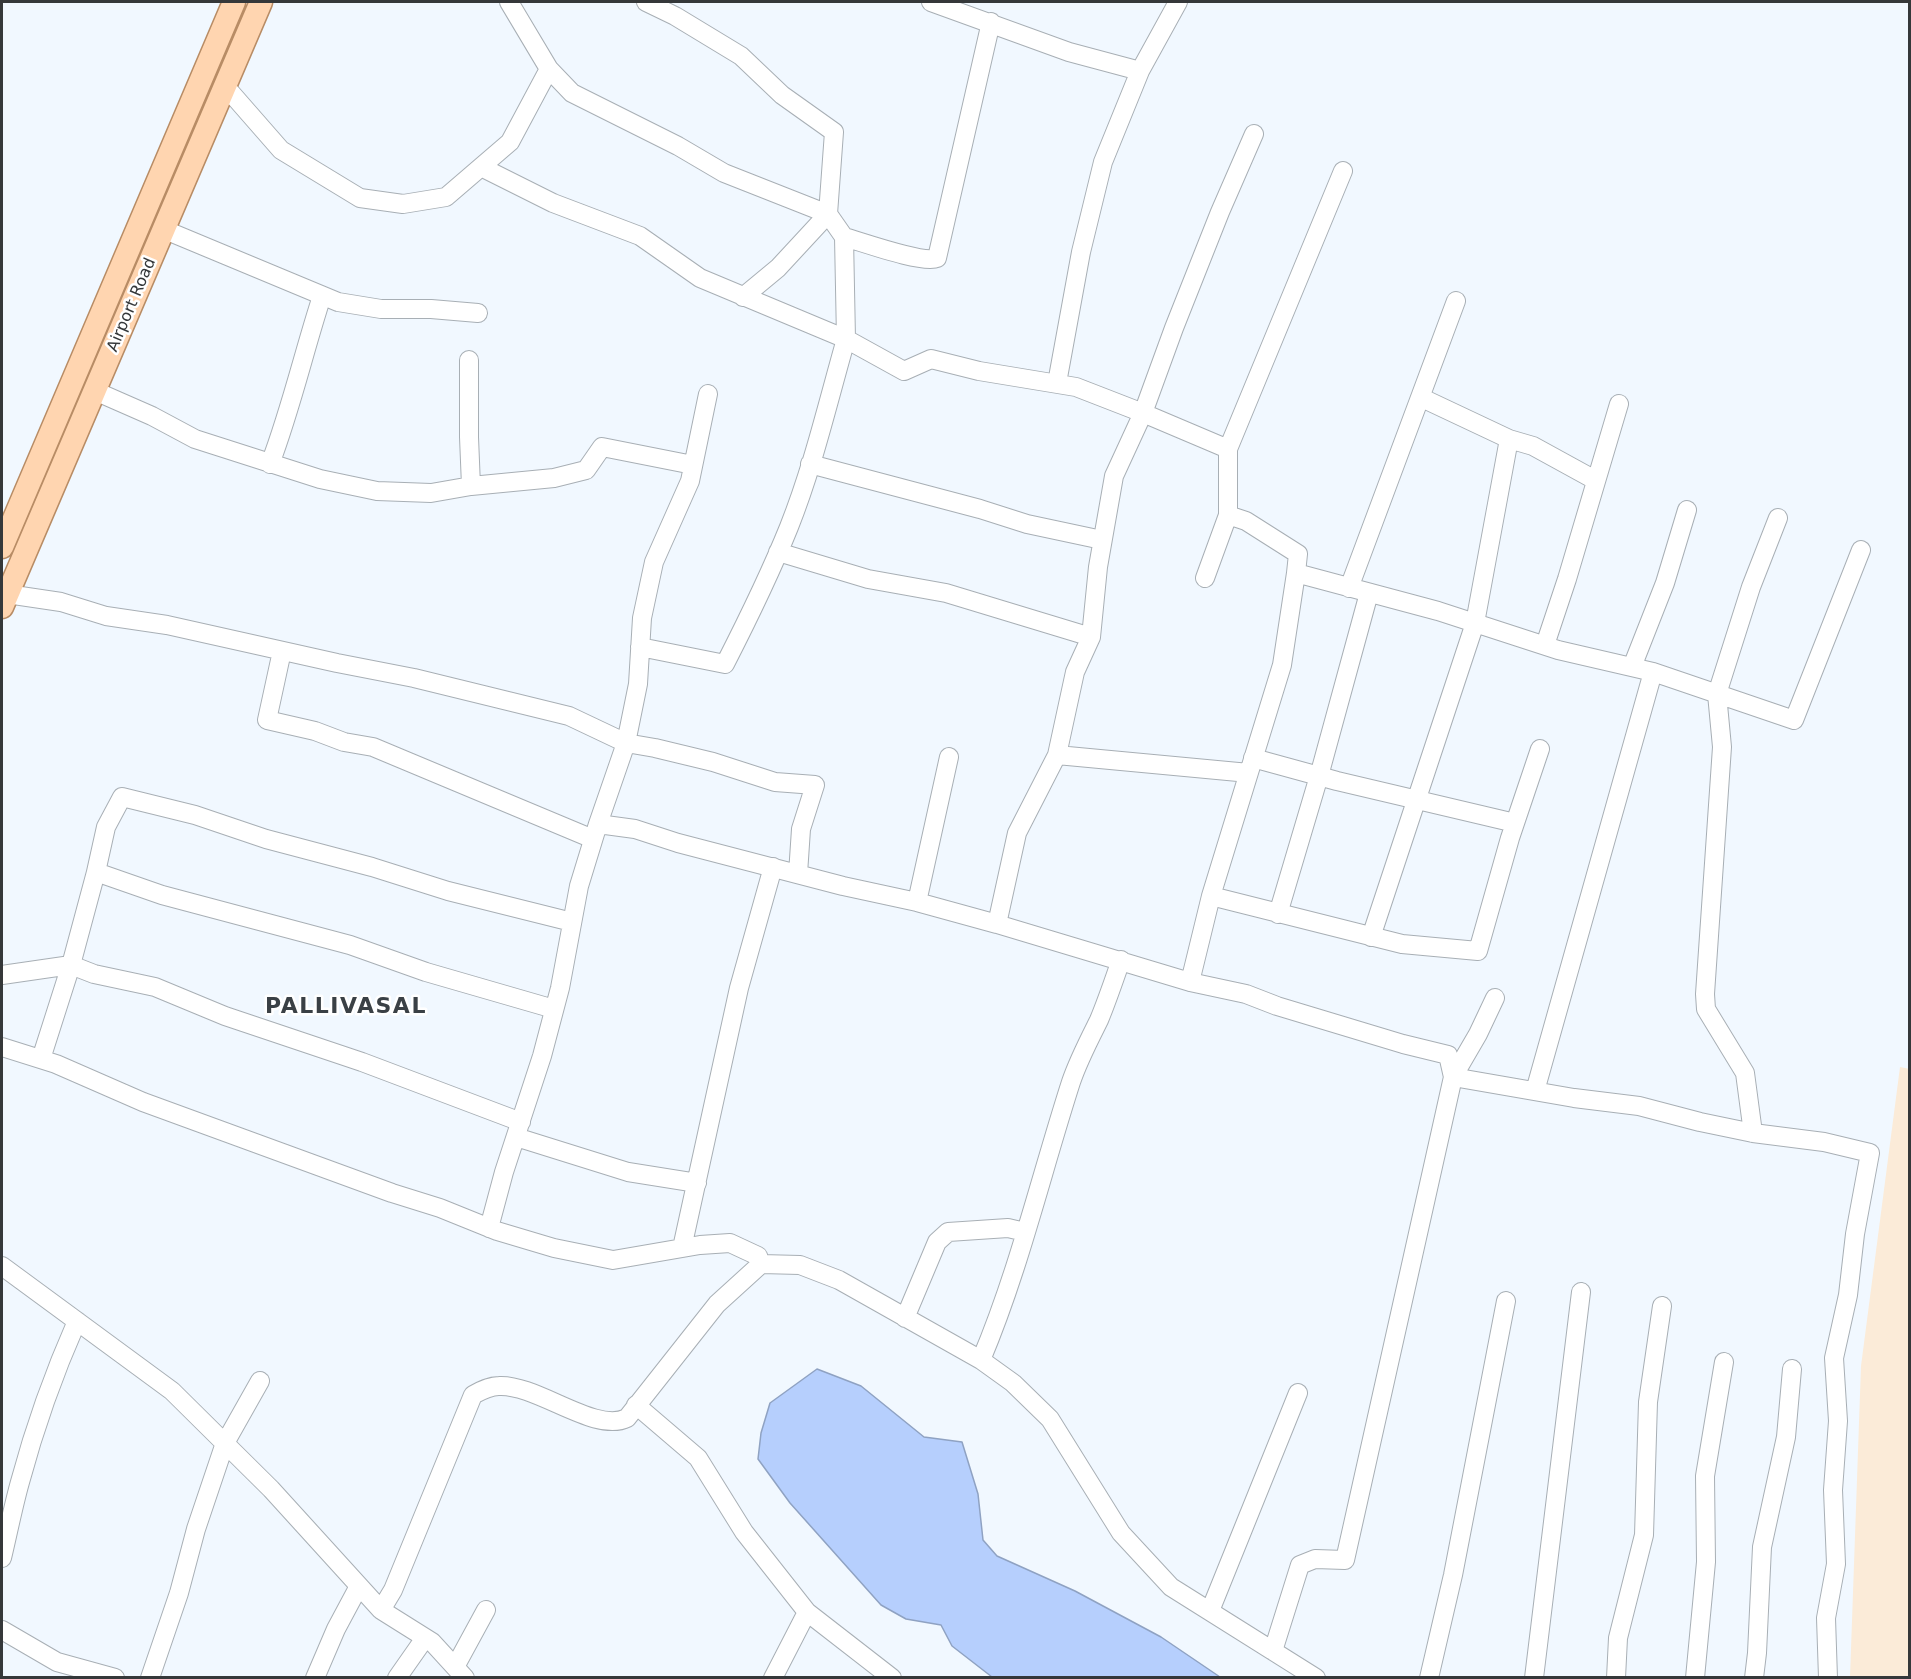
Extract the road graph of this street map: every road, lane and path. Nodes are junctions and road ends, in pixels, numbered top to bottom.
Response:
1 (234, 2) edge
2 (261, 2) edge
3 (646, 2) edge
4 (931, 2) edge
5 (1178, 2) edge
6 (515, 4) edge
7 (990, 22) junction
8 (549, 69) junction
9 (1140, 71) junction
10 (225, 86) junction
11 (1254, 134) dead end
12 (481, 167) junction
13 (1343, 171) dead end
14 (828, 214) junction
15 (165, 230) junction
16 (844, 237) junction
17 (322, 296) junction
18 (743, 297) junction
19 (1456, 301) dead end
20 (478, 312) dead end
21 (846, 339) junction
22 (470, 360) dead end
23 (1057, 383) junction
24 (95, 391) junction
25 (708, 394) dead end
26 (1422, 398) junction
27 (1619, 404) dead end
28 (1143, 412) junction
29 (1509, 439) junction
30 (1228, 449) junction
31 (270, 464) junction
32 (810, 464) junction
33 (693, 465) junction
34 (1595, 480) junction
35 (471, 486) junction
36 (1687, 510) dead end
37 (1228, 515) junction
38 (1778, 518) dead end
39 (1102, 540) junction
40 (2, 547) edge
41 (1861, 550) dead end
42 (778, 552) junction
43 (1296, 573) junction
44 (1205, 578) dead end
45 (1349, 588) junction
46 (1369, 593) junction
47 (4, 601) edge
48 (1475, 623) junction
49 (1091, 637) junction
50 (1545, 645) junction
51 (640, 647) junction
52 (282, 651) junction
53 (1632, 667) junction
54 (1653, 672) junction
55 (1717, 694) junction
56 (627, 743) junction
57 (1540, 748) dead end
58 (1057, 755) junction
59 (949, 757) dead end
60 (1251, 765) junction
61 (1319, 776) junction
62 (1416, 798) junction
63 (1515, 823) junction
64 (595, 831) junction
65 (773, 867) junction
66 (96, 872) junction
67 (798, 874) junction
68 (1211, 896) junction
69 (917, 902) junction
70 (1278, 914) junction
71 (572, 922) junction
72 (997, 924) junction
73 (1371, 937) junction
74 (1121, 960) junction
75 (71, 965) junction
76 (2, 975) edge
77 (1190, 981) junction
78 (1495, 998) dead end
79 (554, 1009) junction
80 (2, 1047) edge
81 (40, 1059) junction
82 (1453, 1077) junction
83 (1535, 1091) junction
84 (518, 1130) junction
85 (1753, 1133) junction
86 (697, 1183) junction
87 (489, 1228) junction
88 (1025, 1232) junction
89 (682, 1248) junction
90 (761, 1264) junction
91 (2, 1266) edge
92 (1581, 1292) dead end
93 (1506, 1301) dead end
94 (1662, 1306) dead end
95 (905, 1318) junction
96 (77, 1321) junction
97 (981, 1360) junction
98 (1724, 1362) dead end
99 (1791, 1369) dead end
100 (260, 1380) dead end
101 (1298, 1393) dead end
102 (636, 1405) junction
103 (225, 1443) junction
104 (2, 1558) edge
105 (359, 1586) junction
106 (381, 1610) junction
107 (486, 1610) dead end
108 (1210, 1611) junction
109 (807, 1612) junction
110 (2, 1630) edge
111 (425, 1638) junction
112 (1273, 1651) junction
113 (460, 1672) edge
114 (115, 1677) edge
115 (150, 1677) edge
116 (315, 1677) edge
117 (397, 1677) edge
118 (773, 1677) edge
119 (892, 1677) edge
120 (1316, 1677) edge
121 (1429, 1677) edge
122 (1534, 1677) edge
123 (1616, 1677) edge
124 (1695, 1677) edge
125 (1754, 1677) edge
126 (1828, 1677) edge

1 - 40 main road, Airport Road
2 - 10 main road, Airport Road
3 - 14 street
4 - 7 street
5 - 9 street
6 - 8 street
7 - 9 street
7 - 16 street
8 - 12 street
8 - 14 street
9 - 23 street
10 - 12 street
10 - 15 main road, Airport Road
11 - 28 street
12 - 18 street
13 - 30 street
14 - 16 street
14 - 18 street
15 - 17 street
15 - 24 main road, Airport Road
16 - 21 street
17 - 20 street
17 - 31 street
18 - 21 street
19 - 26 street
21 - 23 street
21 - 32 street
22 - 35 street
23 - 28 street
24 - 31 street
24 - 47 main road, Airport Road
25 - 33 street
26 - 29 street
26 - 45 street
27 - 34 street
28 - 30 street
28 - 39 street
29 - 34 street
29 - 48 street
30 - 37 street
31 - 35 street
32 - 39 street
32 - 42 street
33 - 35 street
33 - 51 street
34 - 50 street
36 - 53 street
37 - 43 street
37 - 44 street
38 - 55 street
39 - 49 street
41 - 55 street
42 - 49 street
42 - 51 street
43 - 45 street
43 - 60 street
45 - 46 street
46 - 48 street
46 - 61 street
47 - 52 street
48 - 50 street
48 - 62 street
49 - 58 street
50 - 53 street
51 - 56 street
52 - 56 street
52 - 64 street
53 - 54 street
54 - 55 street
54 - 83 street
55 - 85 street
56 - 64 street
56 - 67 street
57 - 63 street
58 - 60 street
58 - 72 street
59 - 69 street
60 - 61 street
60 - 68 street
61 - 62 street
61 - 70 street
62 - 63 street
62 - 73 street
63 - 73 street
64 - 65 street
64 - 71 street
65 - 67 street
65 - 86 street
66 - 71 street
66 - 75 street
66 - 79 street
67 - 69 street
68 - 70 street
68 - 77 street
69 - 72 street
70 - 73 street
71 - 79 street
72 - 74 street
74 - 77 street
74 - 88 street
75 - 76 street
75 - 81 street
75 - 84 street
77 - 82 street
78 - 82 street
79 - 84 street
80 - 81 street
81 - 87 street
82 - 83 street
82 - 112 street
83 - 85 street
84 - 86 street
84 - 87 street
85 - 126 street
86 - 89 street
87 - 89 street
88 - 95 street
88 - 97 street
89 - 90 street
90 - 95 street
90 - 102 street
91 - 96 street
92 - 122 street
93 - 121 street
94 - 123 street
95 - 97 street
96 - 103 street
96 - 104 street
97 - 108 street
98 - 124 street
99 - 125 street
100 - 103 street
101 - 108 street
102 - 106 street
102 - 109 street
103 - 105 street
103 - 115 street
105 - 106 street
105 - 116 street
106 - 111 street
107 - 113 street
108 - 112 street
109 - 118 street
109 - 119 street
110 - 114 street
111 - 113 street
111 - 117 street
112 - 120 street

